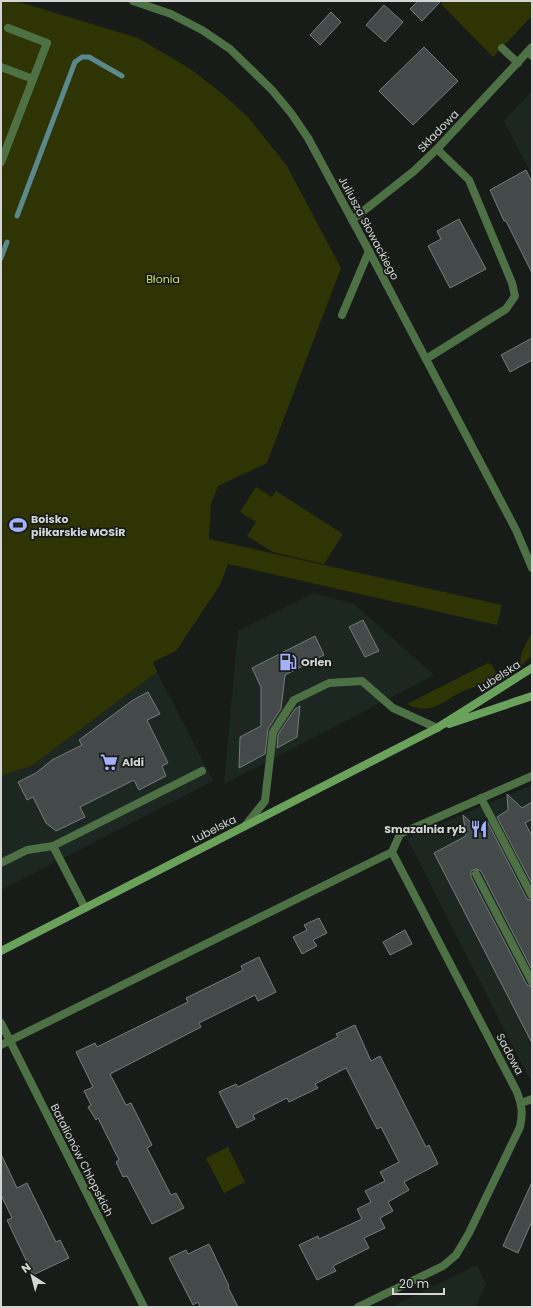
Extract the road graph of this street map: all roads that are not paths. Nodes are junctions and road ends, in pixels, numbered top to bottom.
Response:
1 (133, 1) edge
2 (8, 28) dead end
3 (502, 48) dead end
4 (531, 52) edge
5 (518, 63) junction
6 (1, 67) edge
7 (33, 79) junction
8 (437, 149) junction
9 (1, 162) edge
10 (352, 220) junction
11 (369, 251) junction
12 (342, 315) dead end
13 (426, 359) junction
14 (516, 530) junction
15 (532, 552) edge
16 (532, 568) edge
17 (532, 668) edge
18 (532, 696) edge
19 (437, 728) junction
20 (202, 771) dead end
21 (532, 776) edge
22 (481, 798) junction
23 (245, 826) junction
24 (53, 846) junction
25 (392, 852) junction
26 (1, 863) edge
27 (476, 874) dead end
28 (532, 896) edge
29 (85, 908) junction
30 (1, 951) edge
31 (532, 982) edge
32 (1, 1023) edge
33 (10, 1041) junction
34 (1, 1045) edge
35 (532, 1099) edge
36 (521, 1104) junction
37 (144, 1307) edge
38 (358, 1307) edge

1 - 10 street, Juliusza Słowackiego
2 - 7 street
3 - 5 street
4 - 5 street, Składowa
5 - 8 street, Składowa
6 - 7 street
7 - 9 street
8 - 10 street, Składowa
8 - 13 street
10 - 11 street, Juliusza Słowackiego
11 - 12 street
11 - 13 street, Juliusza Słowackiego
13 - 14 street, Juliusza Słowackiego
14 - 15 street, Juliusza Słowackiego
14 - 16 street, Juliusza Słowackiego
17 - 19 main road, Lubelska
18 - 19 main road, Lubelska
19 - 23 main road, Lubelska
19 - 23 street
20 - 24 street
21 - 22 street
22 - 25 street
22 - 28 street
23 - 29 main road, Lubelska
24 - 26 street
24 - 29 street
25 - 33 street
25 - 36 street, Sadowa
27 - 31 street
29 - 30 main road, Lubelska
32 - 33 street, Batalionów Chłopskich
33 - 34 street
33 - 37 street, Batalionów Chłopskich
35 - 36 street
36 - 38 street, Sadowa

